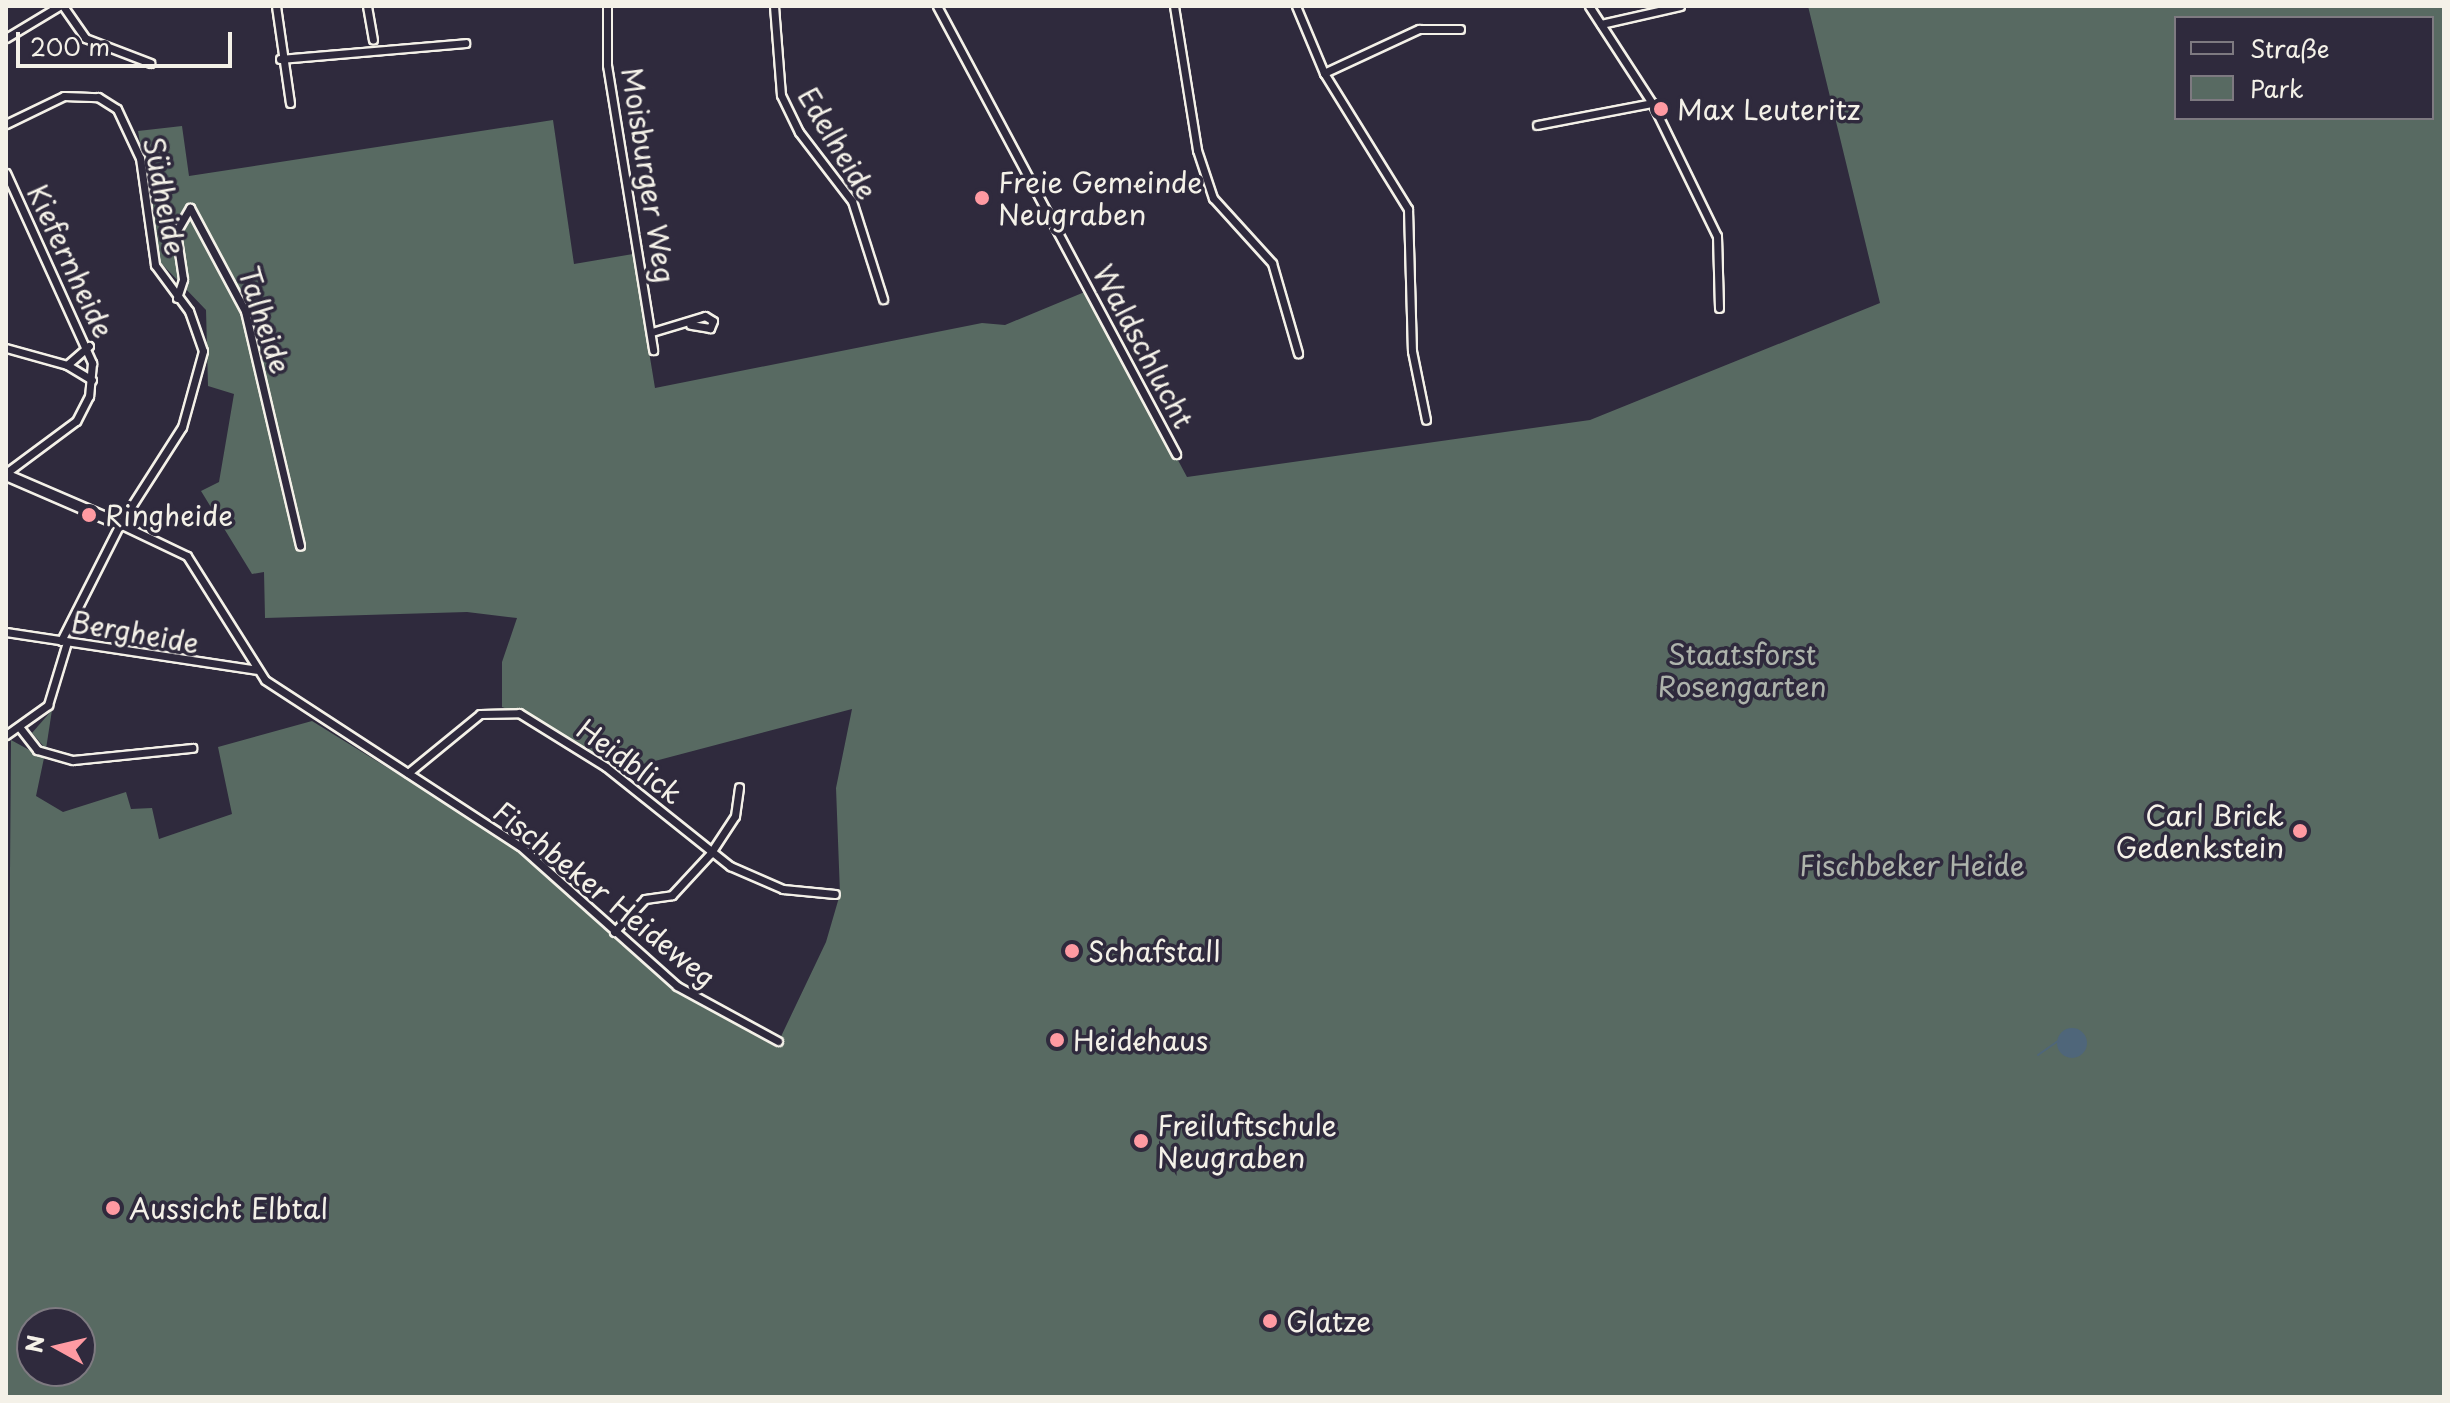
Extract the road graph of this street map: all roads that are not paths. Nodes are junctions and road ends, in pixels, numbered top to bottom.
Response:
1 (61, 6) edge
2 (276, 6) edge
3 (607, 6) edge
4 (774, 6) edge
5 (937, 6) edge
6 (1174, 6) edge
7 (1296, 6) edge
8 (1589, 6) edge
9 (1680, 6) edge
10 (367, 10) edge
11 (1601, 24) junction
12 (1460, 29) dead end
13 (6, 38) edge
14 (373, 39) dead end
15 (465, 43) dead end
16 (280, 59) junction
17 (150, 63) dead end
18 (1324, 73) junction
19 (290, 103) dead end
20 (1652, 103) junction
21 (6, 124) edge
22 (1537, 125) dead end
23 (6, 173) edge
24 (177, 298) junction
25 (883, 299) dead end
26 (1719, 308) dead end
27 (690, 325) dead end
28 (652, 332) junction
29 (89, 346) junction
30 (6, 348) edge
31 (653, 350) dead end
32 (1298, 353) dead end
33 (67, 365) junction
34 (92, 380) junction
35 (1426, 420) dead end
36 (1176, 454) dead end
37 (6, 474) edge
38 (120, 524) junction
39 (300, 546) dead end
40 (6, 632) edge
41 (64, 642) junction
42 (256, 670) junction
43 (20, 728) junction
44 (6, 735) edge
45 (192, 748) dead end
46 (408, 773) junction
47 (739, 787) dead end
48 (710, 854) junction
49 (835, 894) dead end
50 (614, 932) junction
51 (778, 1041) dead end

1 - 13 street
1 - 17 street
2 - 16 street
3 - 28 street, Moisburger Weg
4 - 25 street, Edelheide
5 - 36 street, Waldschlucht
6 - 32 street
7 - 18 street
8 - 11 street
9 - 11 street
10 - 14 street
11 - 20 street
12 - 18 street
15 - 16 street
16 - 19 street
18 - 35 street
20 - 22 street
20 - 26 street
21 - 24 street, Südheide
23 - 29 street, Kiefernheide
24 - 38 street, Südheide
24 - 39 street, Talheide
27 - 28 street
28 - 31 street, Moisburger Weg
29 - 33 street
29 - 34 street, Kiefernheide
30 - 33 street
33 - 34 street
34 - 37 street, Kiefernheide
37 - 38 street
38 - 41 street
38 - 42 street
40 - 41 street, Bergheide
41 - 42 street, Bergheide
41 - 43 street
42 - 46 street, Fischbeker Heideweg
43 - 44 street
43 - 45 street
46 - 48 street, Heidblick
46 - 50 street, Fischbeker Heideweg
47 - 48 street
48 - 49 street, Heidblick
48 - 50 street
50 - 51 street, Fischbeker Heideweg

